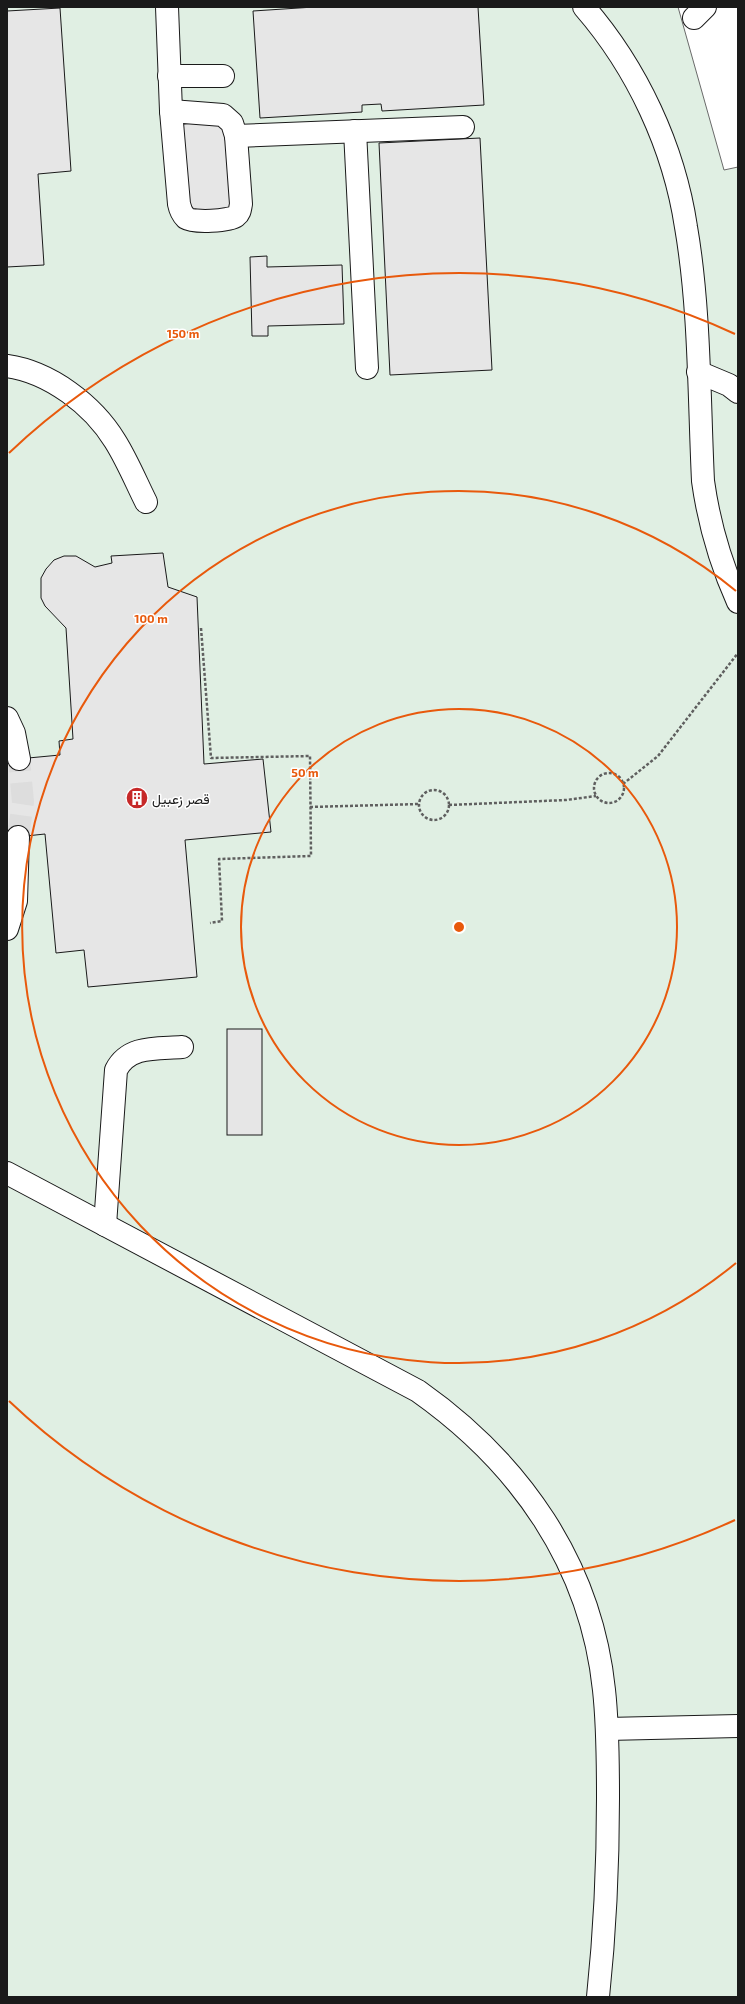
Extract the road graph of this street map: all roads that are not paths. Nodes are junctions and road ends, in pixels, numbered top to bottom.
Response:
1 (167, 7) edge
2 (584, 7) edge
3 (169, 76) junction
4 (223, 76) dead end
5 (171, 111) junction
6 (463, 127) dead end
7 (355, 131) junction
8 (236, 136) junction
9 (7, 366) edge
10 (367, 368) dead end
11 (698, 372) junction
12 (738, 392) edge
13 (146, 502) dead end
14 (738, 602) edge
15 (7, 718) edge
16 (19, 759) tunnel mouth
17 (18, 837) tunnel mouth
18 (7, 929) edge
19 (182, 1047) dead end
20 (7, 1173) edge
21 (105, 1225) junction
22 (738, 1726) edge
23 (607, 1729) junction
24 (598, 1997) edge

1 - 3 street
2 - 11 street
3 - 4 street
3 - 5 street
5 - 8 street
5 - 8 street
6 - 7 street
7 - 8 street
7 - 10 street
9 - 13 street
11 - 12 street
11 - 14 street
15 - 16 street
17 - 18 street
19 - 21 street
20 - 21 street
21 - 23 street
22 - 23 street
23 - 24 street

